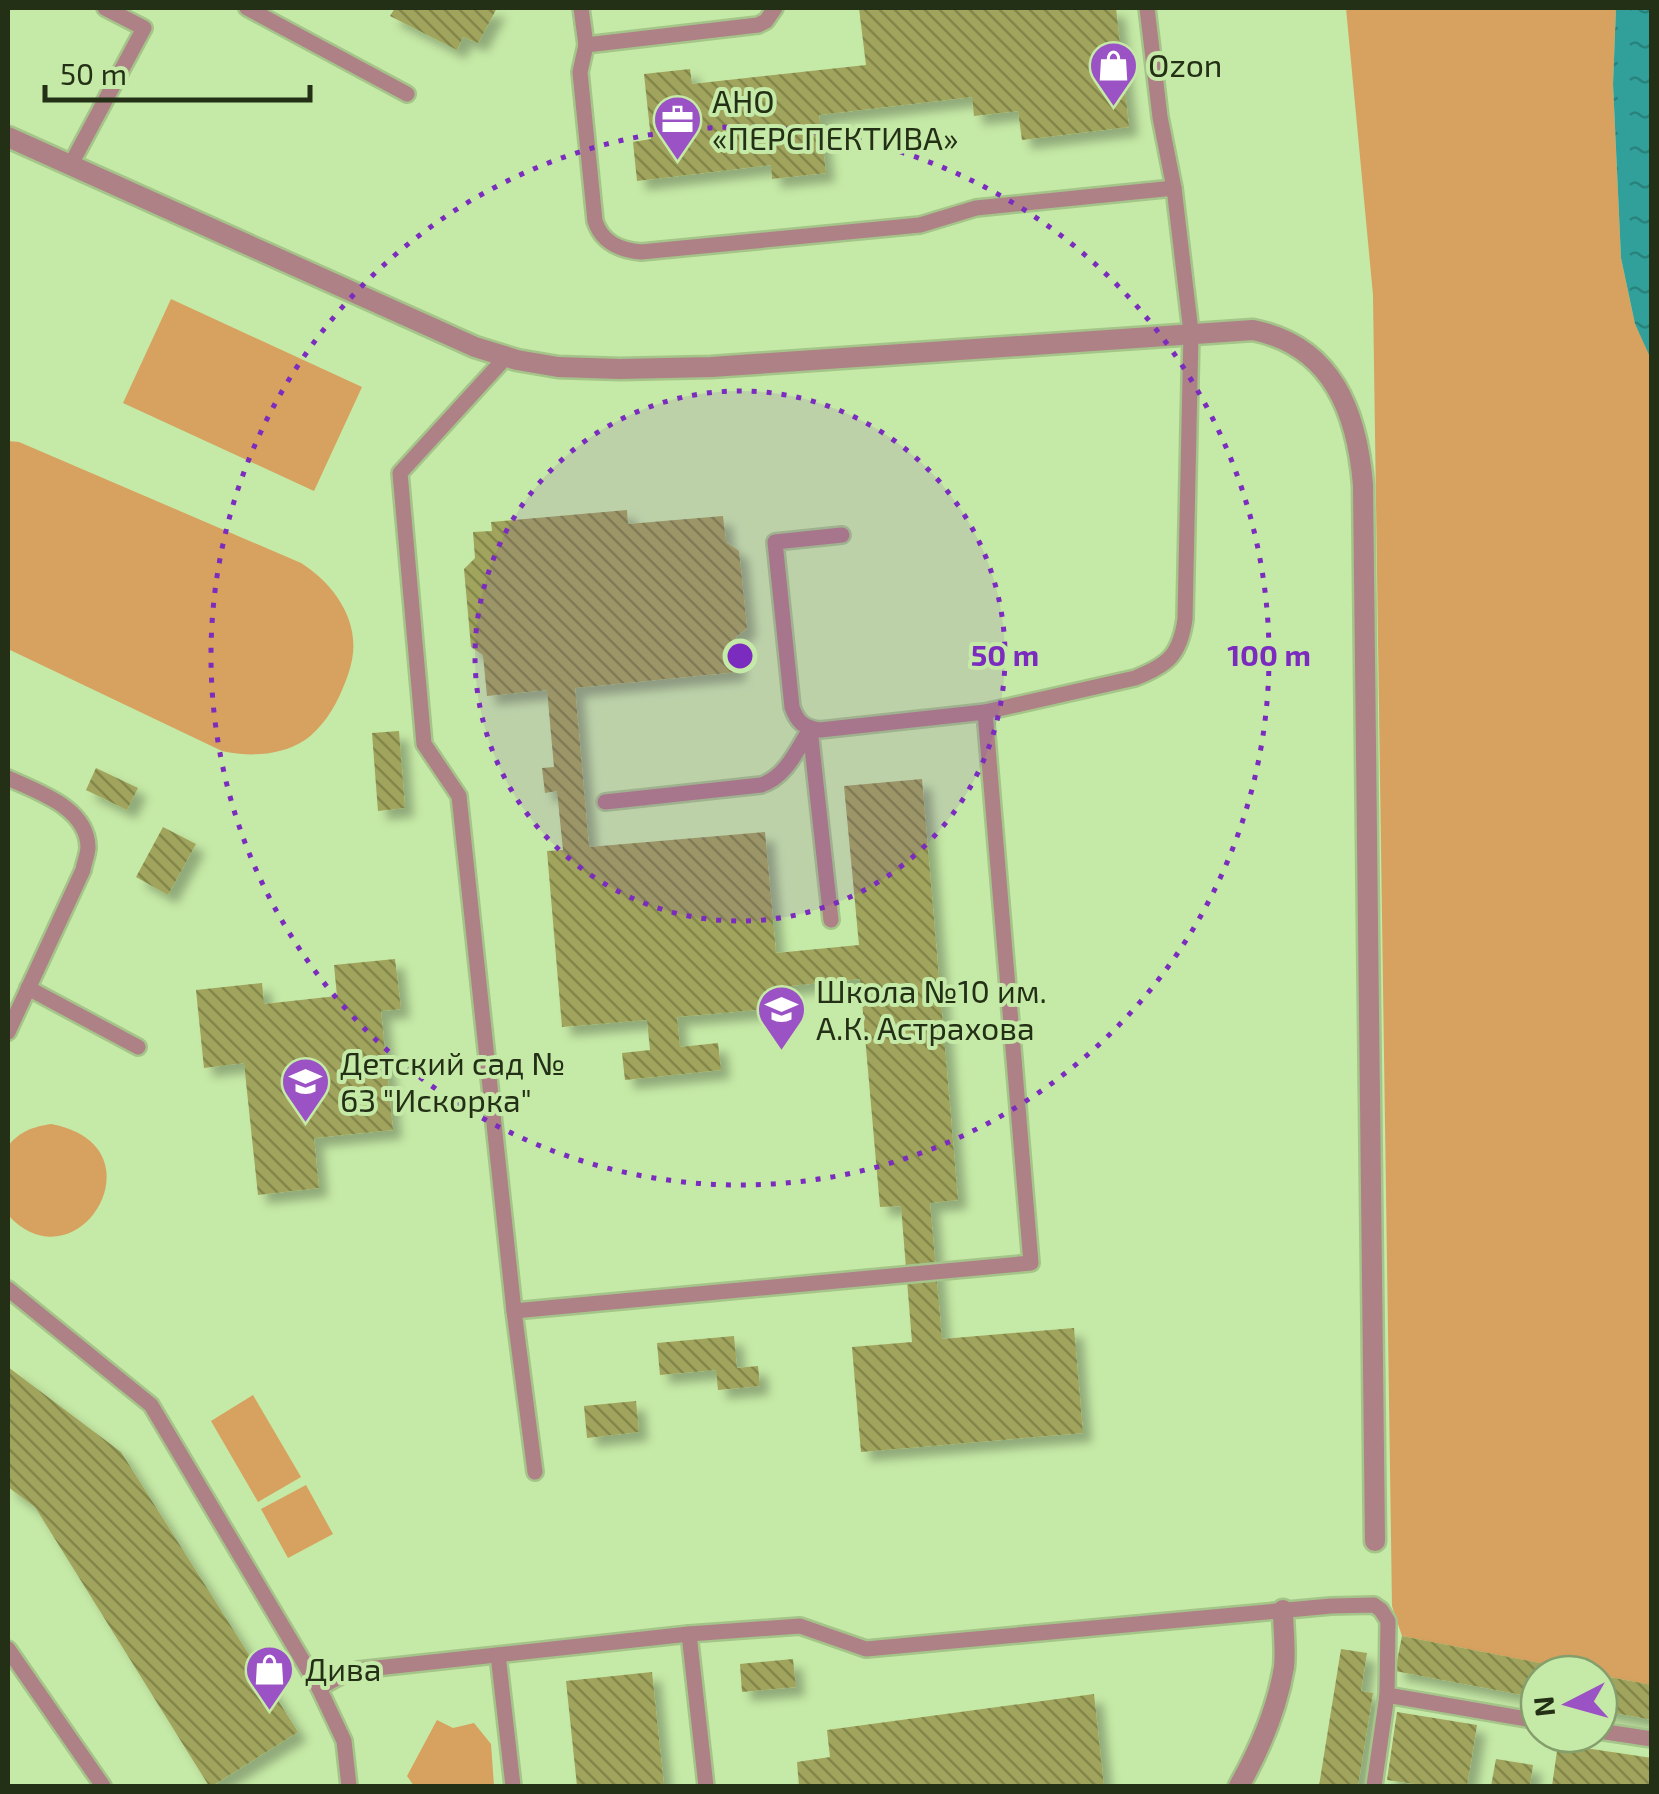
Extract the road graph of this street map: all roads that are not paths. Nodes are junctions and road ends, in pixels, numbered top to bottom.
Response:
1 (105, 8) edge
2 (247, 8) edge
3 (581, 8) edge
4 (775, 8) edge
5 (1147, 8) edge
6 (586, 45) junction
7 (407, 94) dead end
8 (8, 137) edge
9 (70, 166) junction
10 (1174, 188) junction
11 (1191, 332) junction
12 (506, 358) junction
13 (842, 534) dead end
14 (985, 712) junction
15 (810, 729) junction
16 (8, 778) edge
17 (606, 802) dead end
18 (830, 920) dead end
19 (28, 988) junction
20 (12, 1014) edge
21 (8, 1032) edge
22 (138, 1047) dead end
23 (8, 1290) edge
24 (514, 1312) junction
25 (535, 1472) dead end
26 (1374, 1540) dead end
27 (1283, 1610) junction
28 (689, 1634) junction
29 (8, 1649) edge
30 (498, 1656) junction
31 (318, 1688) junction
32 (1387, 1696) junction
33 (1519, 1717) edge
34 (1619, 1733) edge
35 (1652, 1739) edge
36 (103, 1786) edge
37 (350, 1786) edge
38 (513, 1786) edge
39 (706, 1786) edge
40 (1239, 1786) edge
41 (1374, 1786) edge

1 - 9 lane
2 - 7 lane
3 - 6 lane
4 - 6 lane
5 - 10 lane
6 - 10 lane
8 - 9 street
9 - 12 street
10 - 11 lane
11 - 12 street
11 - 14 lane
11 - 26 street
12 - 24 lane
13 - 15 lane
14 - 15 lane
14 - 24 lane
15 - 17 lane
15 - 18 lane
16 - 19 lane
19 - 20 lane
19 - 22 lane
20 - 21 lane
23 - 31 lane
24 - 25 lane
27 - 28 lane
27 - 32 lane
27 - 40 street
28 - 30 lane
28 - 39 lane
29 - 36 lane
30 - 31 lane
30 - 38 lane
31 - 37 lane
32 - 33 lane
32 - 41 lane
34 - 35 lane

